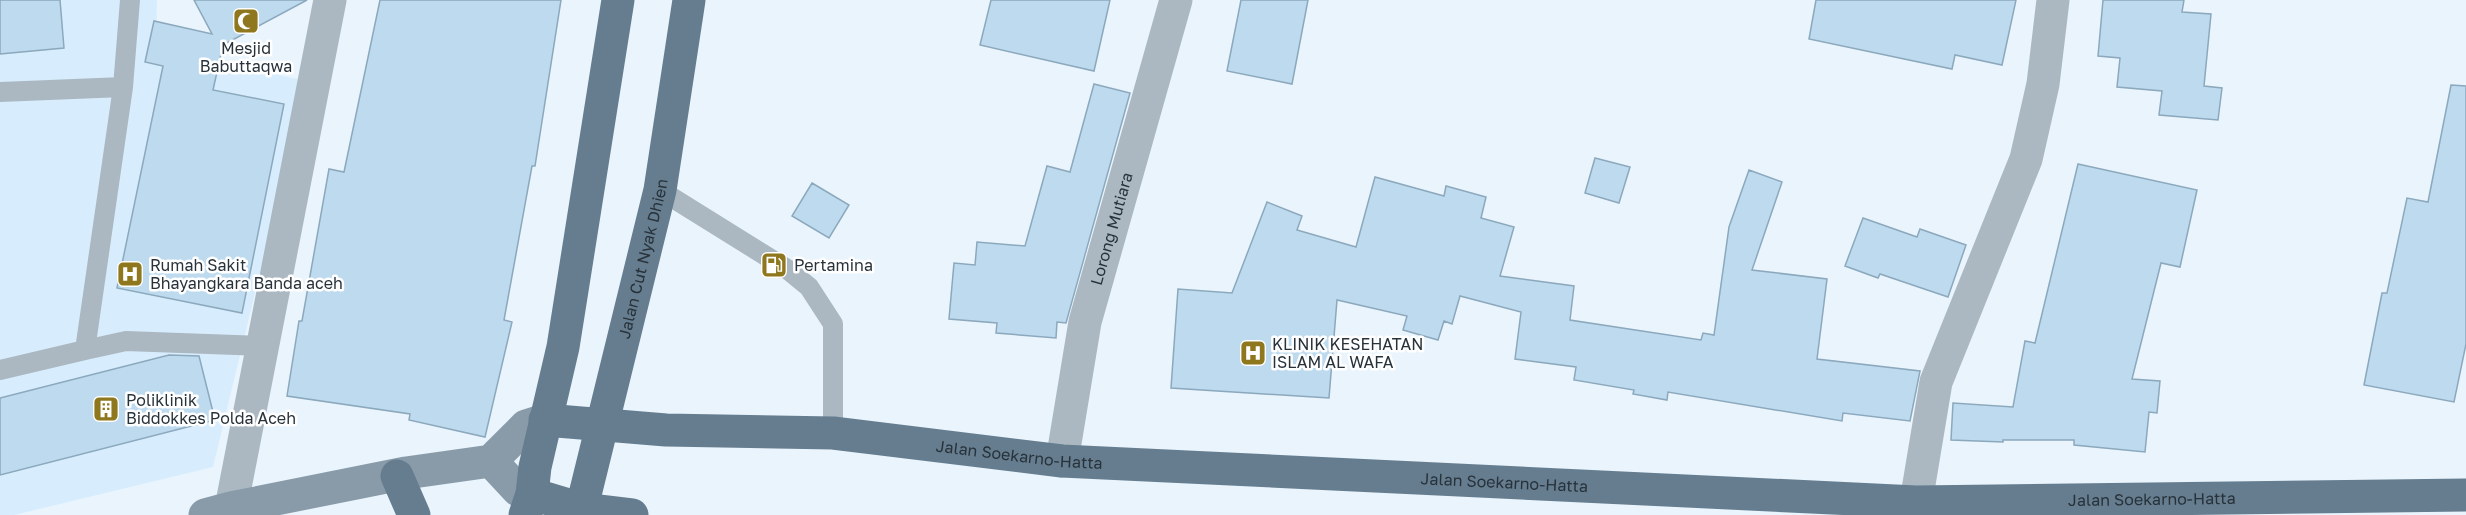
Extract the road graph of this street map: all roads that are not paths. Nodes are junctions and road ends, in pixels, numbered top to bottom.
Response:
1 (130, 0) edge
2 (330, 0) edge
3 (618, 0) edge
4 (689, 0) edge
5 (1176, 0) edge
6 (2053, 0) edge
7 (123, 87) junction
8 (0, 92) edge
9 (660, 190) junction
10 (264, 346) junction
11 (85, 350) junction
12 (0, 370) edge
13 (545, 420) junction
14 (602, 425) junction
15 (833, 433) junction
16 (491, 461) junction
17 (1062, 461) junction
18 (396, 476) junction
19 (2466, 495) edge
20 (1916, 502) junction
21 (529, 505) edge
22 (218, 511) edge
23 (581, 512) edge
24 (414, 515) edge
25 (632, 515) edge

1 - 7 lane
2 - 10 street
3 - 13 highway
4 - 9 highway, Jalan Cut Nyak Dhien
5 - 17 street, Lorong Mutiara
6 - 20 street
7 - 8 lane
7 - 11 lane
9 - 14 highway, Jalan Cut Nyak Dhien
9 - 15 lane
10 - 11 lane
10 - 22 street
11 - 12 lane
13 - 14 highway, Jalan Soekarno-Hatta
13 - 16 main road
13 - 21 highway
14 - 15 highway, Jalan Soekarno-Hatta
14 - 23 highway, Jalan Cut Nyak Dhien
15 - 17 highway, Jalan Soekarno-Hatta
16 - 18 main road
16 - 21 main road
17 - 20 highway, Jalan Soekarno-Hatta
18 - 22 main road
18 - 24 highway
19 - 20 highway, Jalan Soekarno-Hatta
21 - 23 highway
23 - 25 highway

